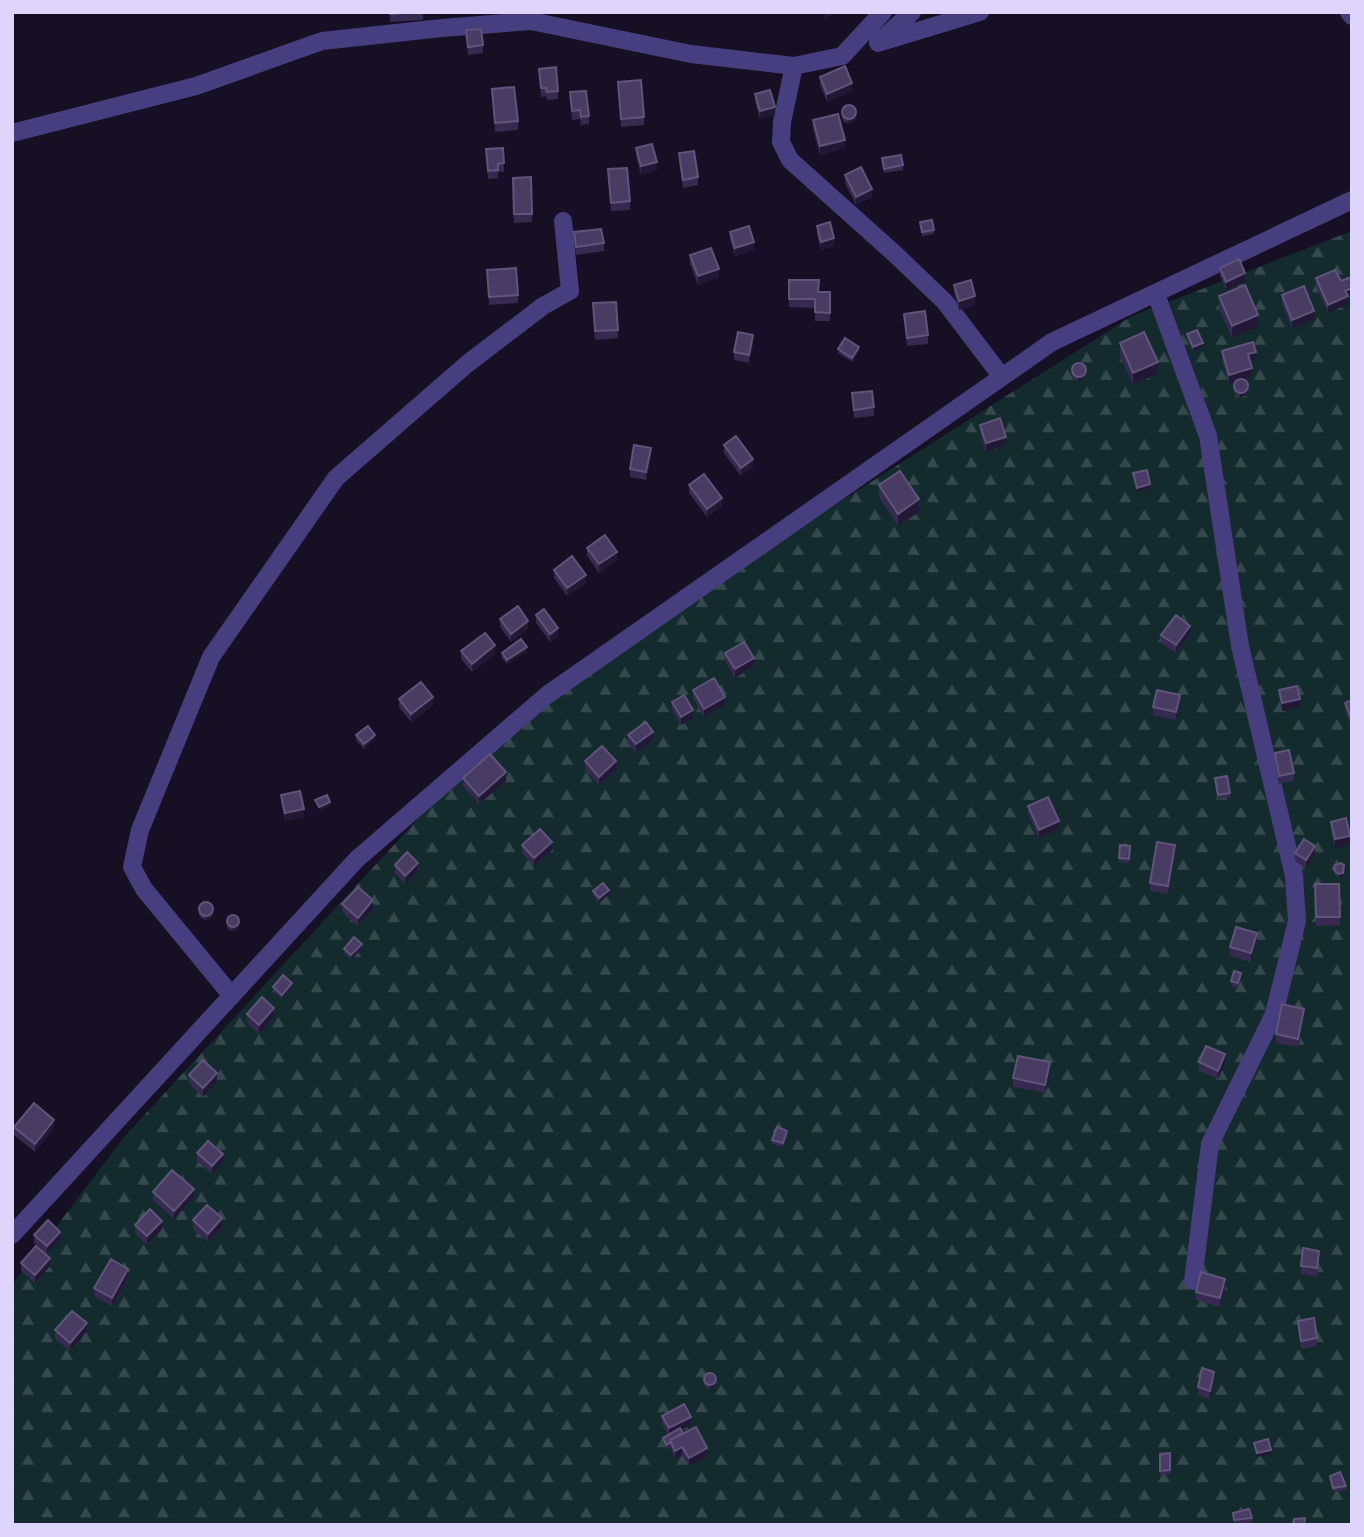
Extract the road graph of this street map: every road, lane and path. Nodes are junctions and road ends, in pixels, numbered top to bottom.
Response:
1 (536, 12) edge
2 (883, 12) edge
3 (912, 12) edge
4 (980, 12) edge
5 (569, 29) junction
6 (794, 66) junction
7 (12, 133) edge
8 (1352, 201) edge
9 (563, 221) dead end
10 (1156, 294) junction
11 (1002, 377) junction
12 (232, 996) junction
13 (12, 1235) edge
14 (1193, 1280) dead end

1 - 5 street
2 - 6 street
3 - 4 street
5 - 6 street
5 - 7 street
6 - 11 street
8 - 10 street
9 - 12 street
10 - 11 street
10 - 14 street
11 - 12 street
12 - 13 street

